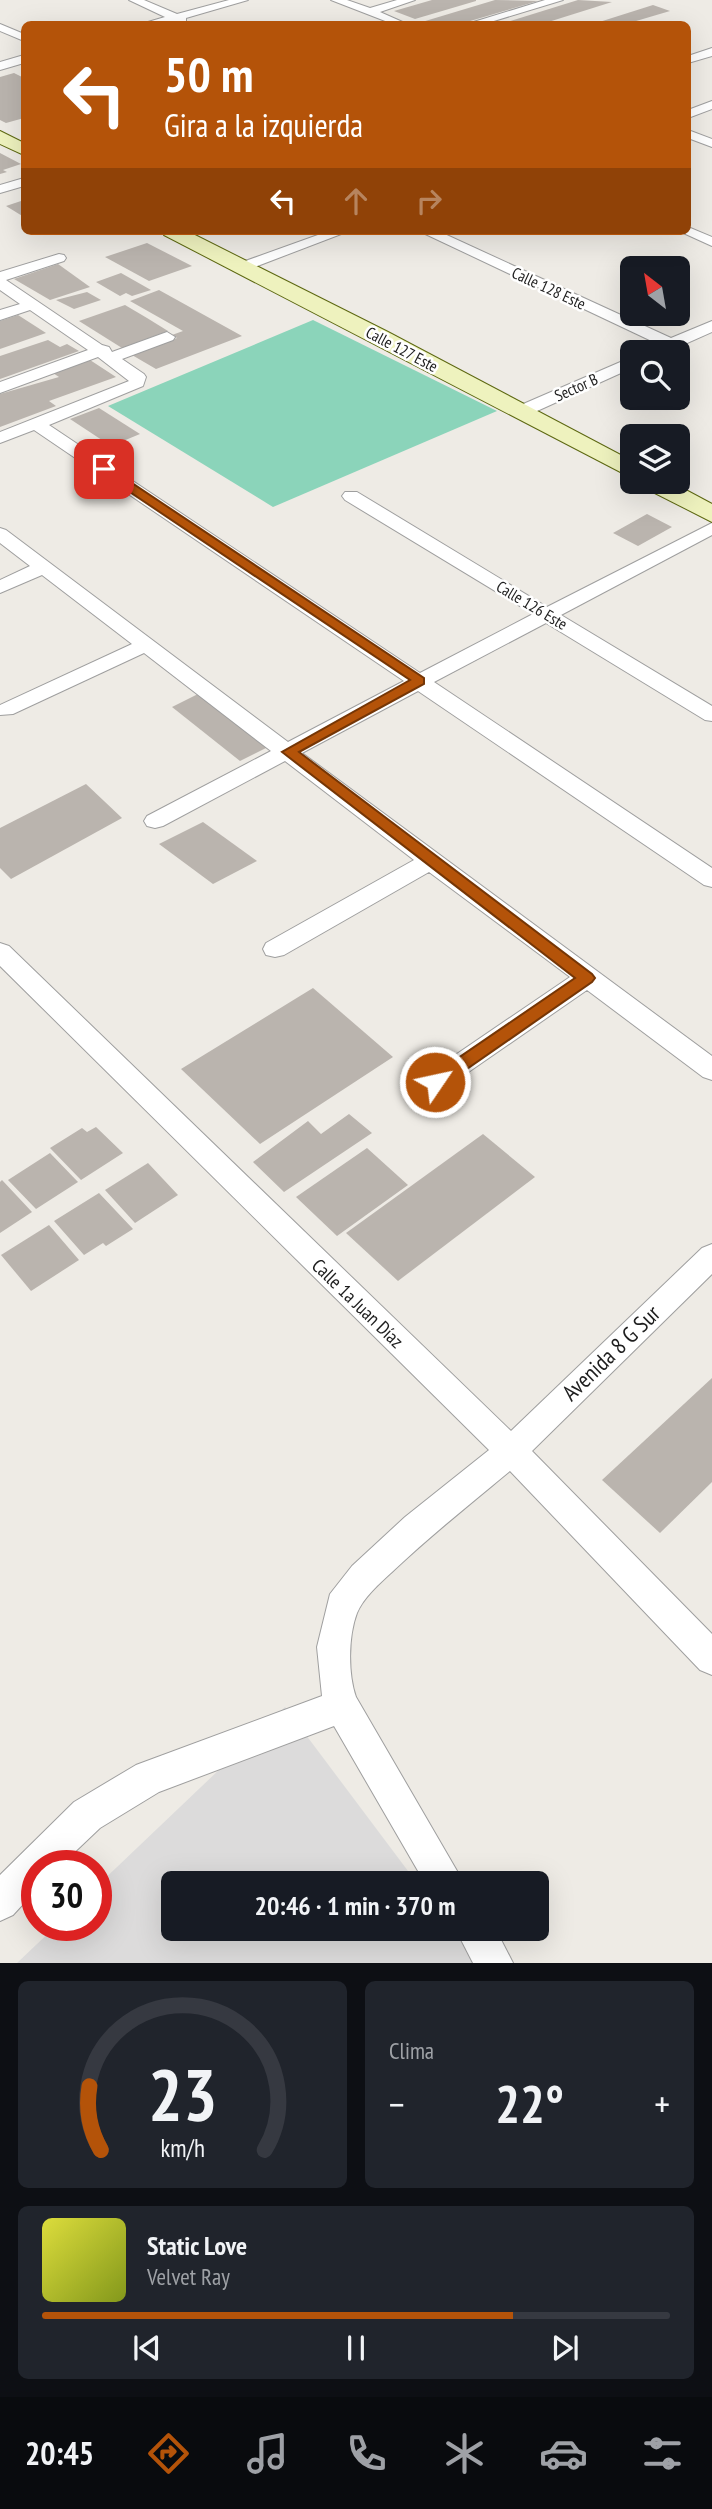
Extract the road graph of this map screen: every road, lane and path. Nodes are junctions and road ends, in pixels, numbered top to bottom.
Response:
1 (135, 0) edge
2 (242, 0) edge
3 (337, 0) edge
4 (410, 0) edge
5 (557, 0) edge
6 (369, 12) junction
7 (176, 18) junction
8 (164, 21) edge
9 (184, 21) edge
10 (394, 21) edge
11 (484, 21) edge
12 (0, 27) edge
13 (21, 37) edge
14 (712, 52) edge
15 (691, 59) edge
16 (21, 60) edge
17 (0, 66) edge
18 (712, 105) edge
19 (691, 113) edge
20 (691, 135) edge
21 (0, 137) edge
22 (712, 143) edge
23 (21, 148) edge
24 (21, 183) edge
25 (0, 189) edge
26 (691, 233) edge
27 (179, 235) edge
28 (331, 235) edge
29 (435, 235) edge
30 (712, 242) edge
31 (59, 258) dead end
32 (242, 267) junction
33 (0, 280) edge
34 (34, 304) junction
35 (0, 315) edge
36 (712, 326) edge
37 (167, 337) dead end
38 (662, 340) edge
39 (680, 340) edge
40 (108, 354) junction
41 (620, 367) edge
42 (0, 388) edge
43 (520, 412) junction
44 (36, 424) junction
45 (0, 438) edge
46 (620, 465) edge
47 (674, 494) edge
48 (351, 496) dead end
49 (712, 514) edge
50 (712, 528) edge
51 (0, 534) edge
52 (44, 566) junction
53 (0, 587) edge
54 (547, 614) junction
55 (148, 644) junction
56 (419, 681) junction
57 (6, 710) dead end
58 (712, 715) edge
59 (289, 752) junction
60 (155, 821) dead end
61 (430, 861) junction
62 (712, 879) edge
63 (275, 949) dead end
64 (0, 952) edge
65 (587, 978) junction
66 (712, 1070) edge
67 (435, 1082) dead end
68 (712, 1256) edge
69 (511, 1451) junction
70 (712, 1658) edge
71 (342, 1706) junction
72 (439, 1871) edge
73 (0, 1902) edge
74 (481, 1941) edge
75 (494, 1963) edge

1 - 7 street
2 - 7 street
3 - 6 street
4 - 6 street
5 - 11 street
6 - 10 street
7 - 8 street
7 - 9 street
12 - 13 street
14 - 15 street
16 - 17 street
18 - 19 street
20 - 22 street
21 - 23 street
24 - 25 street
26 - 30 street
27 - 32 street, Calle 127 Este
28 - 32 street
29 - 38 street, Calle 128 Este
31 - 33 street
32 - 43 street, Calle 127 Este
33 - 34 street
34 - 35 street
34 - 40 street
36 - 39 street
37 - 40 street
40 - 42 street
40 - 44 street
41 - 43 street, Sector B
43 - 46 street, Calle 127 Este
44 - 45 street
44 - 56 street
47 - 49 street
48 - 54 street, Calle 126 Este
50 - 54 street
51 - 52 street
52 - 53 street
52 - 55 street
54 - 56 street
54 - 58 street, Calle 126 Este
55 - 57 street
55 - 59 street
56 - 59 street
56 - 62 street
59 - 60 street
59 - 61 street
61 - 63 street
61 - 65 street
64 - 69 street, Calle 1a Juan Díaz
65 - 66 street
65 - 67 street
68 - 69 street, Avenida 8 G Sur
69 - 70 street, Calle 1a Juan Díaz
69 - 71 street, Avenida 8 G Sur
71 - 72 street, Avenida 8 G Sur
71 - 73 street
74 - 75 street

